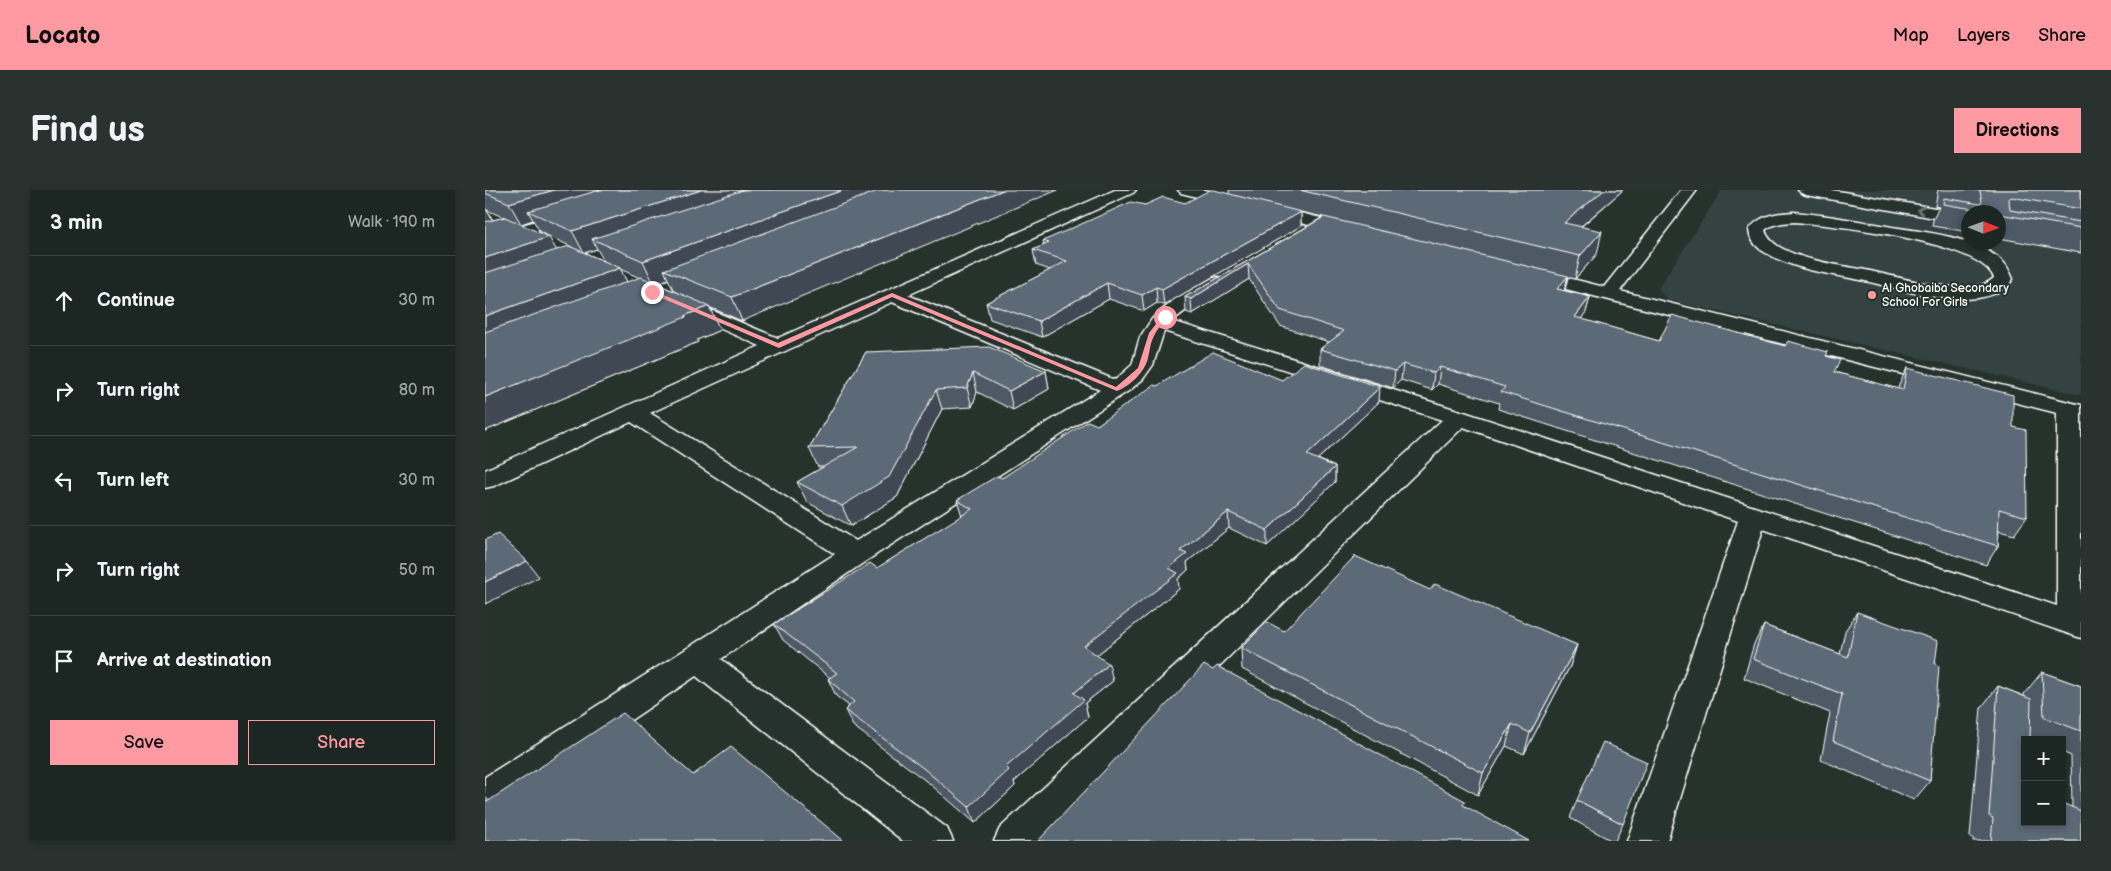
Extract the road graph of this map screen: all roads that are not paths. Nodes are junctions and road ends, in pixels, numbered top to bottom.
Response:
1 (1128, 190) edge
2 (1186, 190) edge
3 (1689, 190) edge
4 (1806, 190) edge
5 (1866, 200) junction
6 (584, 212) edge
7 (1961, 218) edge
8 (493, 220) edge
9 (1321, 223) junction
10 (1857, 225) junction
11 (519, 231) junction
12 (1369, 235) edge
13 (485, 242) edge
14 (543, 242) edge
15 (1288, 242) edge
16 (726, 264) edge
17 (1512, 270) edge
18 (1239, 271) edge
19 (626, 280) edge
20 (652, 292) junction
21 (1608, 294) junction
22 (892, 295) junction
23 (615, 306) edge
24 (1159, 324) junction
25 (779, 346) junction
26 (1117, 389) junction
27 (2075, 410) edge
28 (633, 413) junction
29 (1459, 418) junction
30 (485, 480) edge
31 (1753, 516) junction
32 (856, 554) junction
33 (2077, 625) edge
34 (697, 659) junction
35 (485, 798) edge
36 (933, 841) edge
37 (1014, 841) edge
38 (1647, 841) edge

1 - 22 street
2 - 9 street
3 - 21 street
4 - 5 street
7 -> 5 street
5 - 10 street
6 - 11 street
8 - 11 street
9 - 12 street
9 - 15 street
10 - 10 street
11 - 13 street
11 - 14 street
16 - 20 street
17 - 21 street
18 - 24 street
19 - 20 street
20 - 23 street
20 - 25 street
21 - 27 street
22 - 25 street
22 - 26 street
24 - 26 street
24 - 29 street
25 - 28 street
26 - 32 street
27 - 33 street
28 - 30 street
28 - 32 street
29 - 31 street
29 - 37 street
31 - 33 street
31 - 38 street
32 - 34 street
34 - 35 street
34 - 36 street

